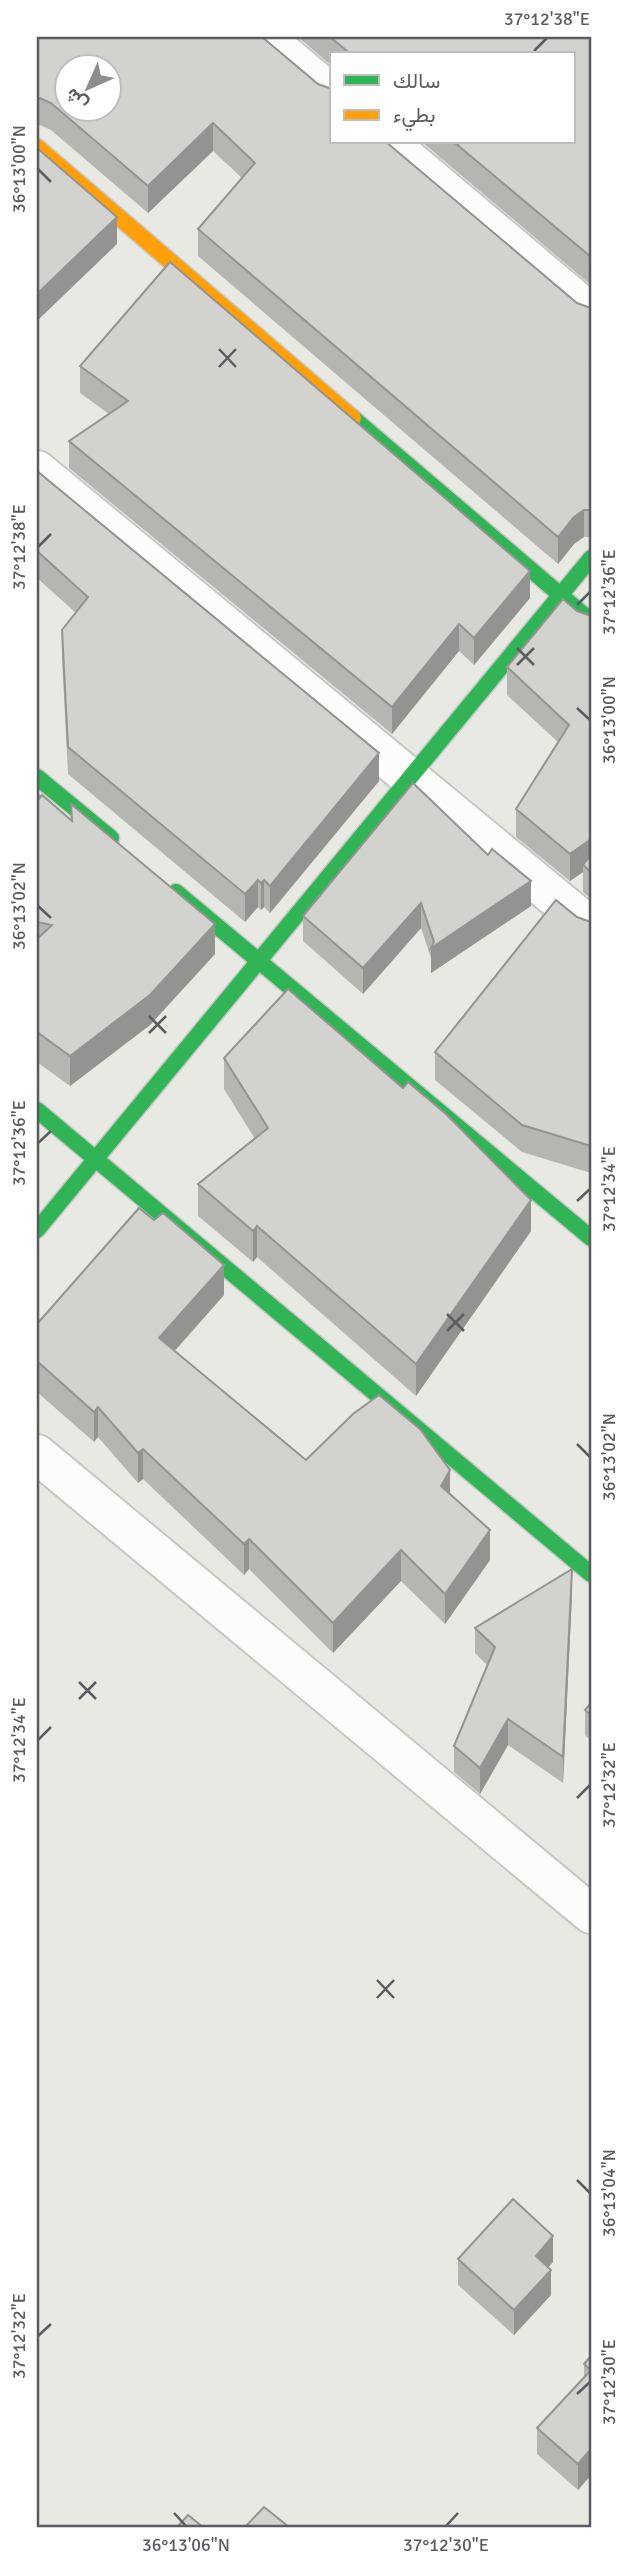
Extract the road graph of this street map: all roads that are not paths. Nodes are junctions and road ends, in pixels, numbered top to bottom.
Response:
1 (264, 37) edge
2 (330, 92) edge
3 (390, 144) edge
4 (37, 147) edge
5 (591, 313) edge
6 (37, 470) edge
7 (591, 558) edge
8 (561, 595) junction
9 (591, 621) edge
10 (37, 777) edge
11 (411, 778) junction
12 (122, 847) edge
13 (164, 883) edge
14 (591, 927) edge
15 (260, 962) junction
16 (37, 1110) edge
17 (95, 1158) junction
18 (37, 1230) edge
19 (591, 1238) edge
20 (37, 1454) edge
21 (591, 1574) edge
22 (591, 1914) edge

1 - 2 street
3 - 5 street
4 - 8 street
6 - 11 street
7 - 8 street
8 - 9 street
8 - 11 street
10 - 12 street
11 - 14 street
11 - 15 street
13 - 15 street
15 - 17 street
15 - 19 street
16 - 17 street
17 - 18 street
17 - 21 street
20 - 22 street

